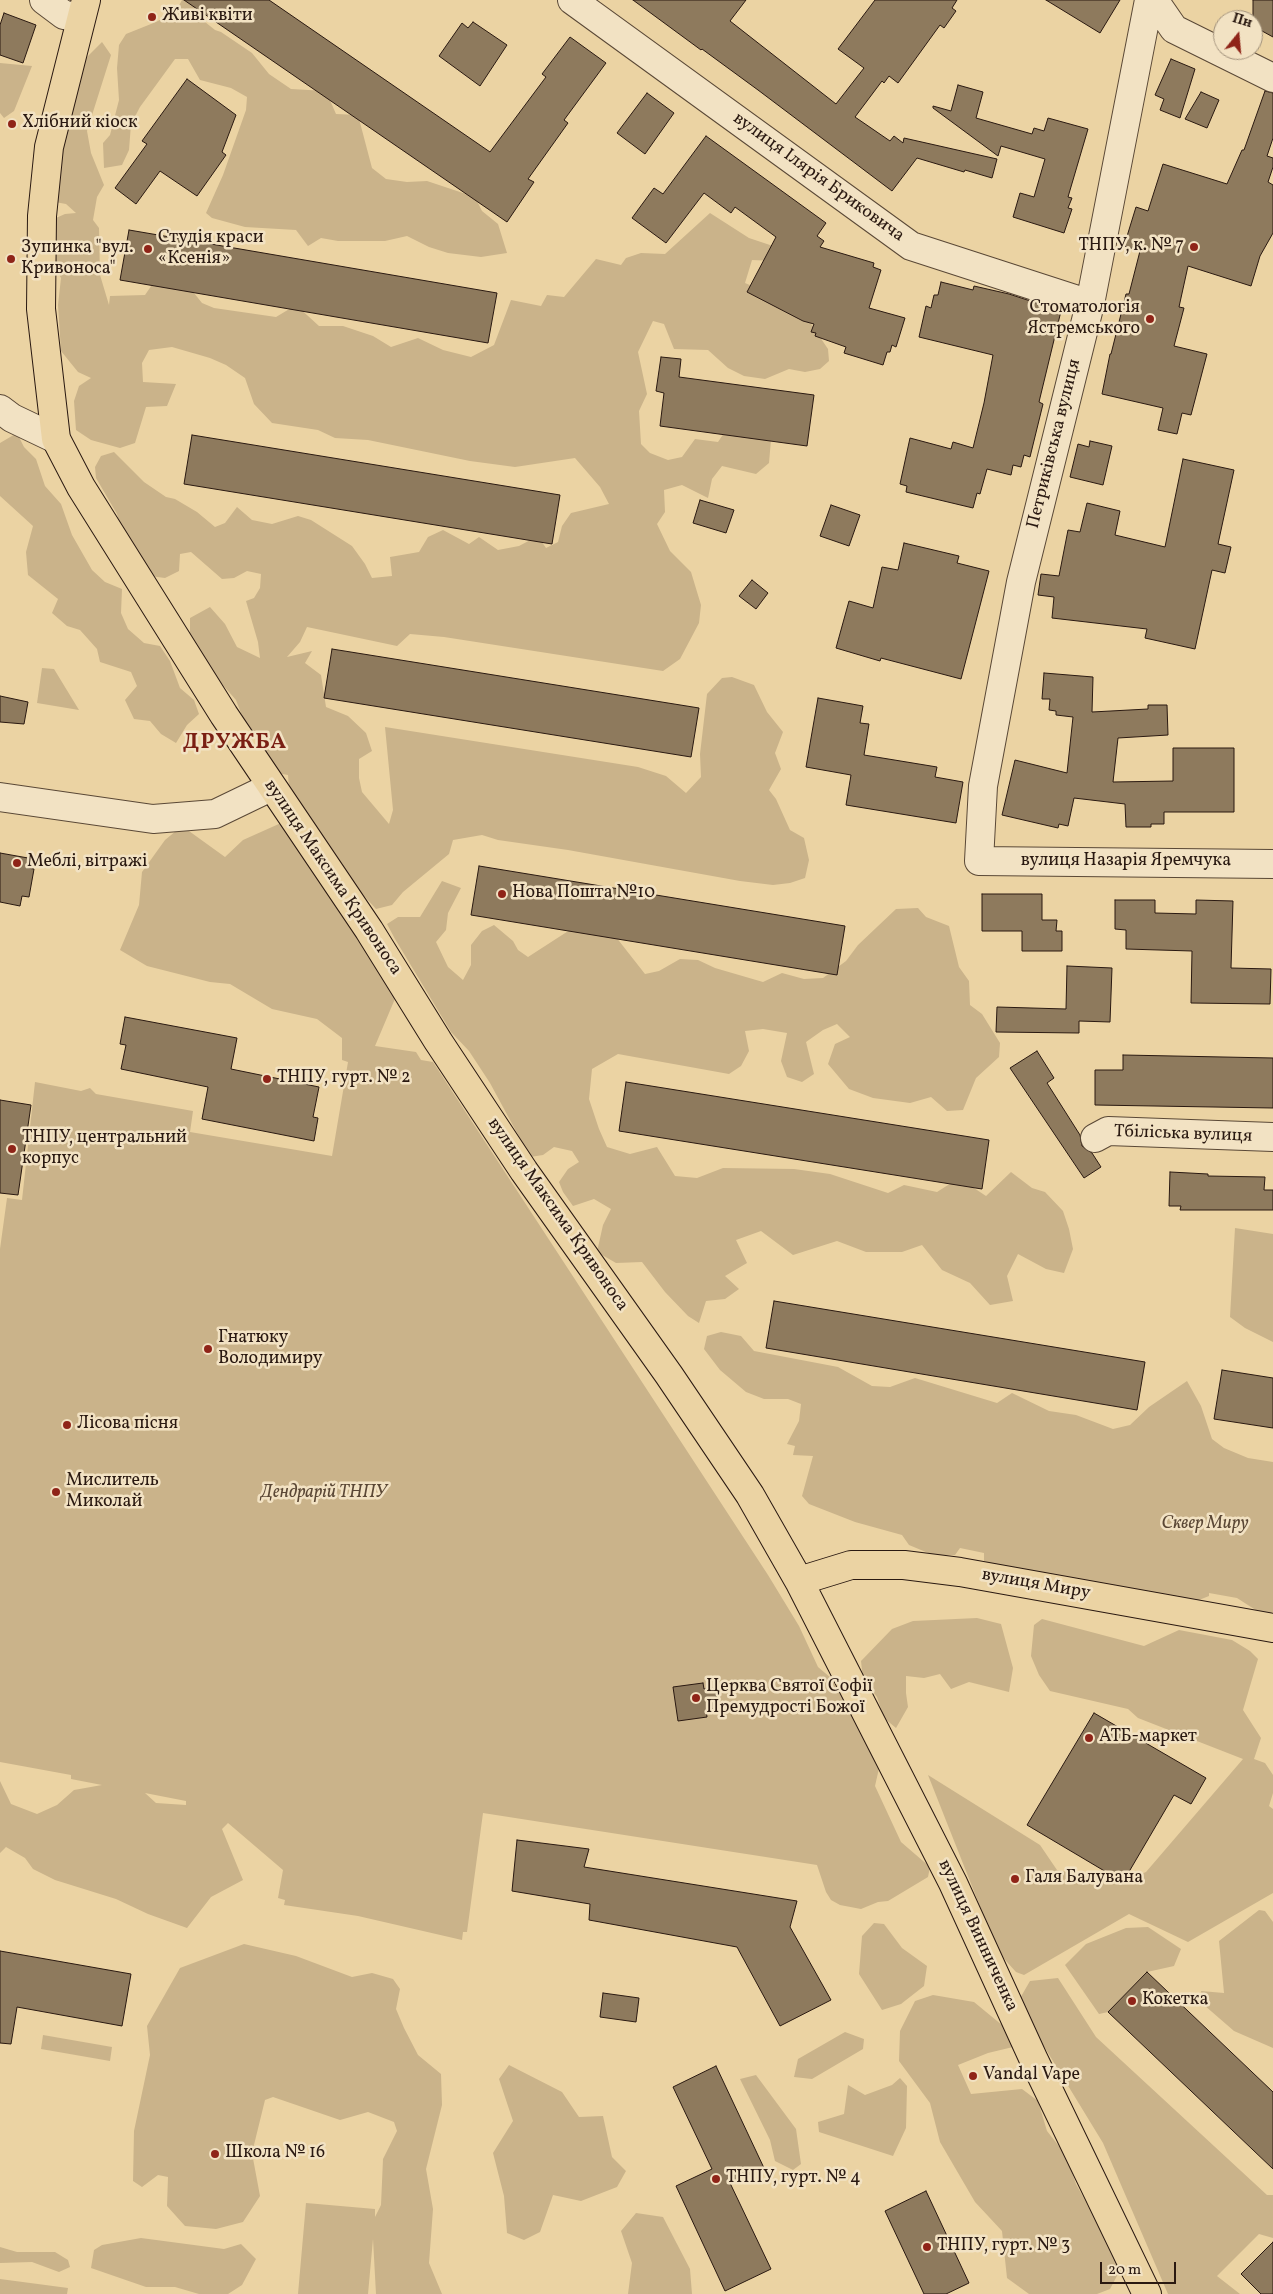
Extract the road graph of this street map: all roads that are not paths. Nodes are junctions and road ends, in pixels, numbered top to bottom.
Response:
1 (44, 0) edge
2 (572, 0) edge
3 (1149, 0) edge
4 (1154, 0) edge
5 (84, 9) edge
6 (1273, 78) edge
7 (1090, 304) junction
8 (0, 409) edge
9 (56, 439) junction
10 (271, 787) junction
11 (0, 797) edge
12 (979, 861) joint
13 (1273, 864) edge
14 (1273, 1137) edge
15 (1095, 1138) dead end
16 (799, 1581) junction
17 (1273, 1628) edge
18 (1147, 2294) edge

1 - 5 street
2 - 7 street, вулиця Ілярія Бриковича
3 - 7 street, Петриківська вулиця
4 - 6 street
5 - 9 main road, вулиця Максима Кривоноса
7 - 12 street, Петриківська вулиця
8 - 9 street
9 - 10 main road, вулиця Максима Кривоноса
10 - 11 street
10 - 16 main road, вулиця Максима Кривоноса
12 - 13 street, вулиця Назарія Яремчука
14 - 15 street, Тбіліська вулиця
16 - 17 main road, вулиця Миру
16 - 18 main road, вулиця Винниченка

